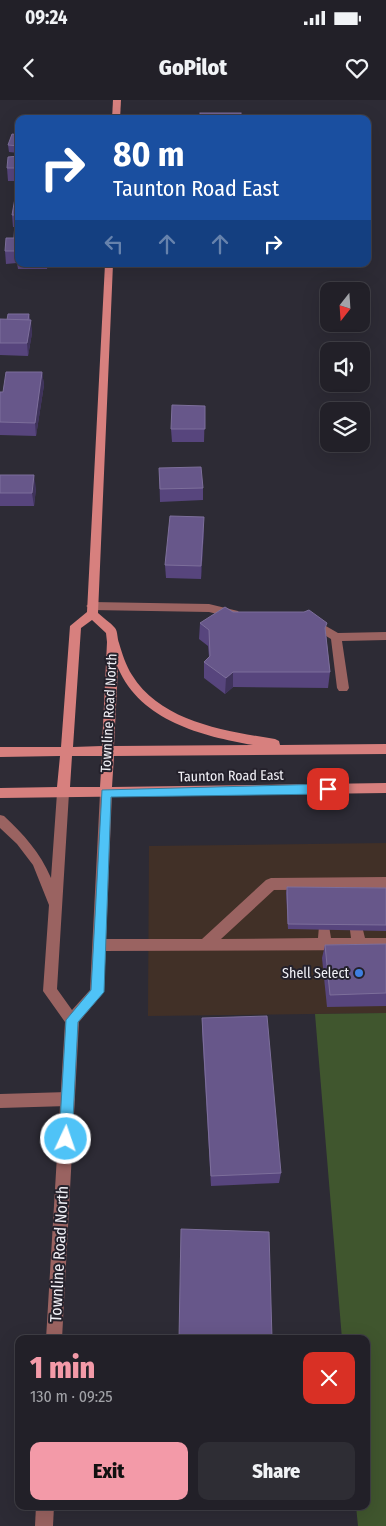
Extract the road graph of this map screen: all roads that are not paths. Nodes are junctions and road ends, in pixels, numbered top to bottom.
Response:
1 (116, 100) edge
2 (116, 115) edge
3 (109, 267) edge
4 (92, 610) junction
5 (242, 616) edge
6 (301, 620) edge
7 (386, 636) edge
8 (336, 637) junction
9 (113, 642) junction
10 (343, 688) dead end
11 (319, 750) junction
12 (386, 750) edge
13 (108, 751) junction
14 (0, 752) edge
15 (67, 752) junction
16 (386, 788) edge
17 (0, 793) edge
18 (63, 793) junction
19 (106, 793) junction
20 (0, 820) edge
21 (386, 883) edge
22 (56, 906) junction
23 (324, 930) edge
24 (386, 944) edge
25 (100, 945) junction
26 (204, 945) junction
27 (324, 945) junction
28 (72, 1020) junction
29 (68, 1099) junction
30 (0, 1101) edge
31 (54, 1335) edge
32 (45, 1510) edge
33 (44, 1526) edge

1 - 2 main road
3 - 4 main road
4 - 5 street
4 - 9 main road, Townline Road North
4 - 15 main road
6 - 8 street
7 - 8 street
8 - 10 street
9 - 11 main road
9 - 13 main road, Townline Road North
11 - 12 main road, Taunton Road East
11 - 13 main road, Taunton Road East
13 - 15 main road, Taunton Road East
13 - 19 main road, Townline Road North
14 - 15 main road, Taunton Road East
15 - 18 main road
16 - 19 main road, Taunton Road East
17 - 18 main road, Taunton Road East
18 - 19 main road, Taunton Road East
18 - 22 street
19 - 25 street, Townline Road North
20 - 22 street
21 - 26 street
22 - 28 street
23 - 27 street
24 - 27 street
25 - 26 street
25 - 28 street, Townline Road North
26 - 27 street
28 - 29 street, Townline Road North
29 - 30 street
29 - 31 street, Townline Road North
32 - 33 street

